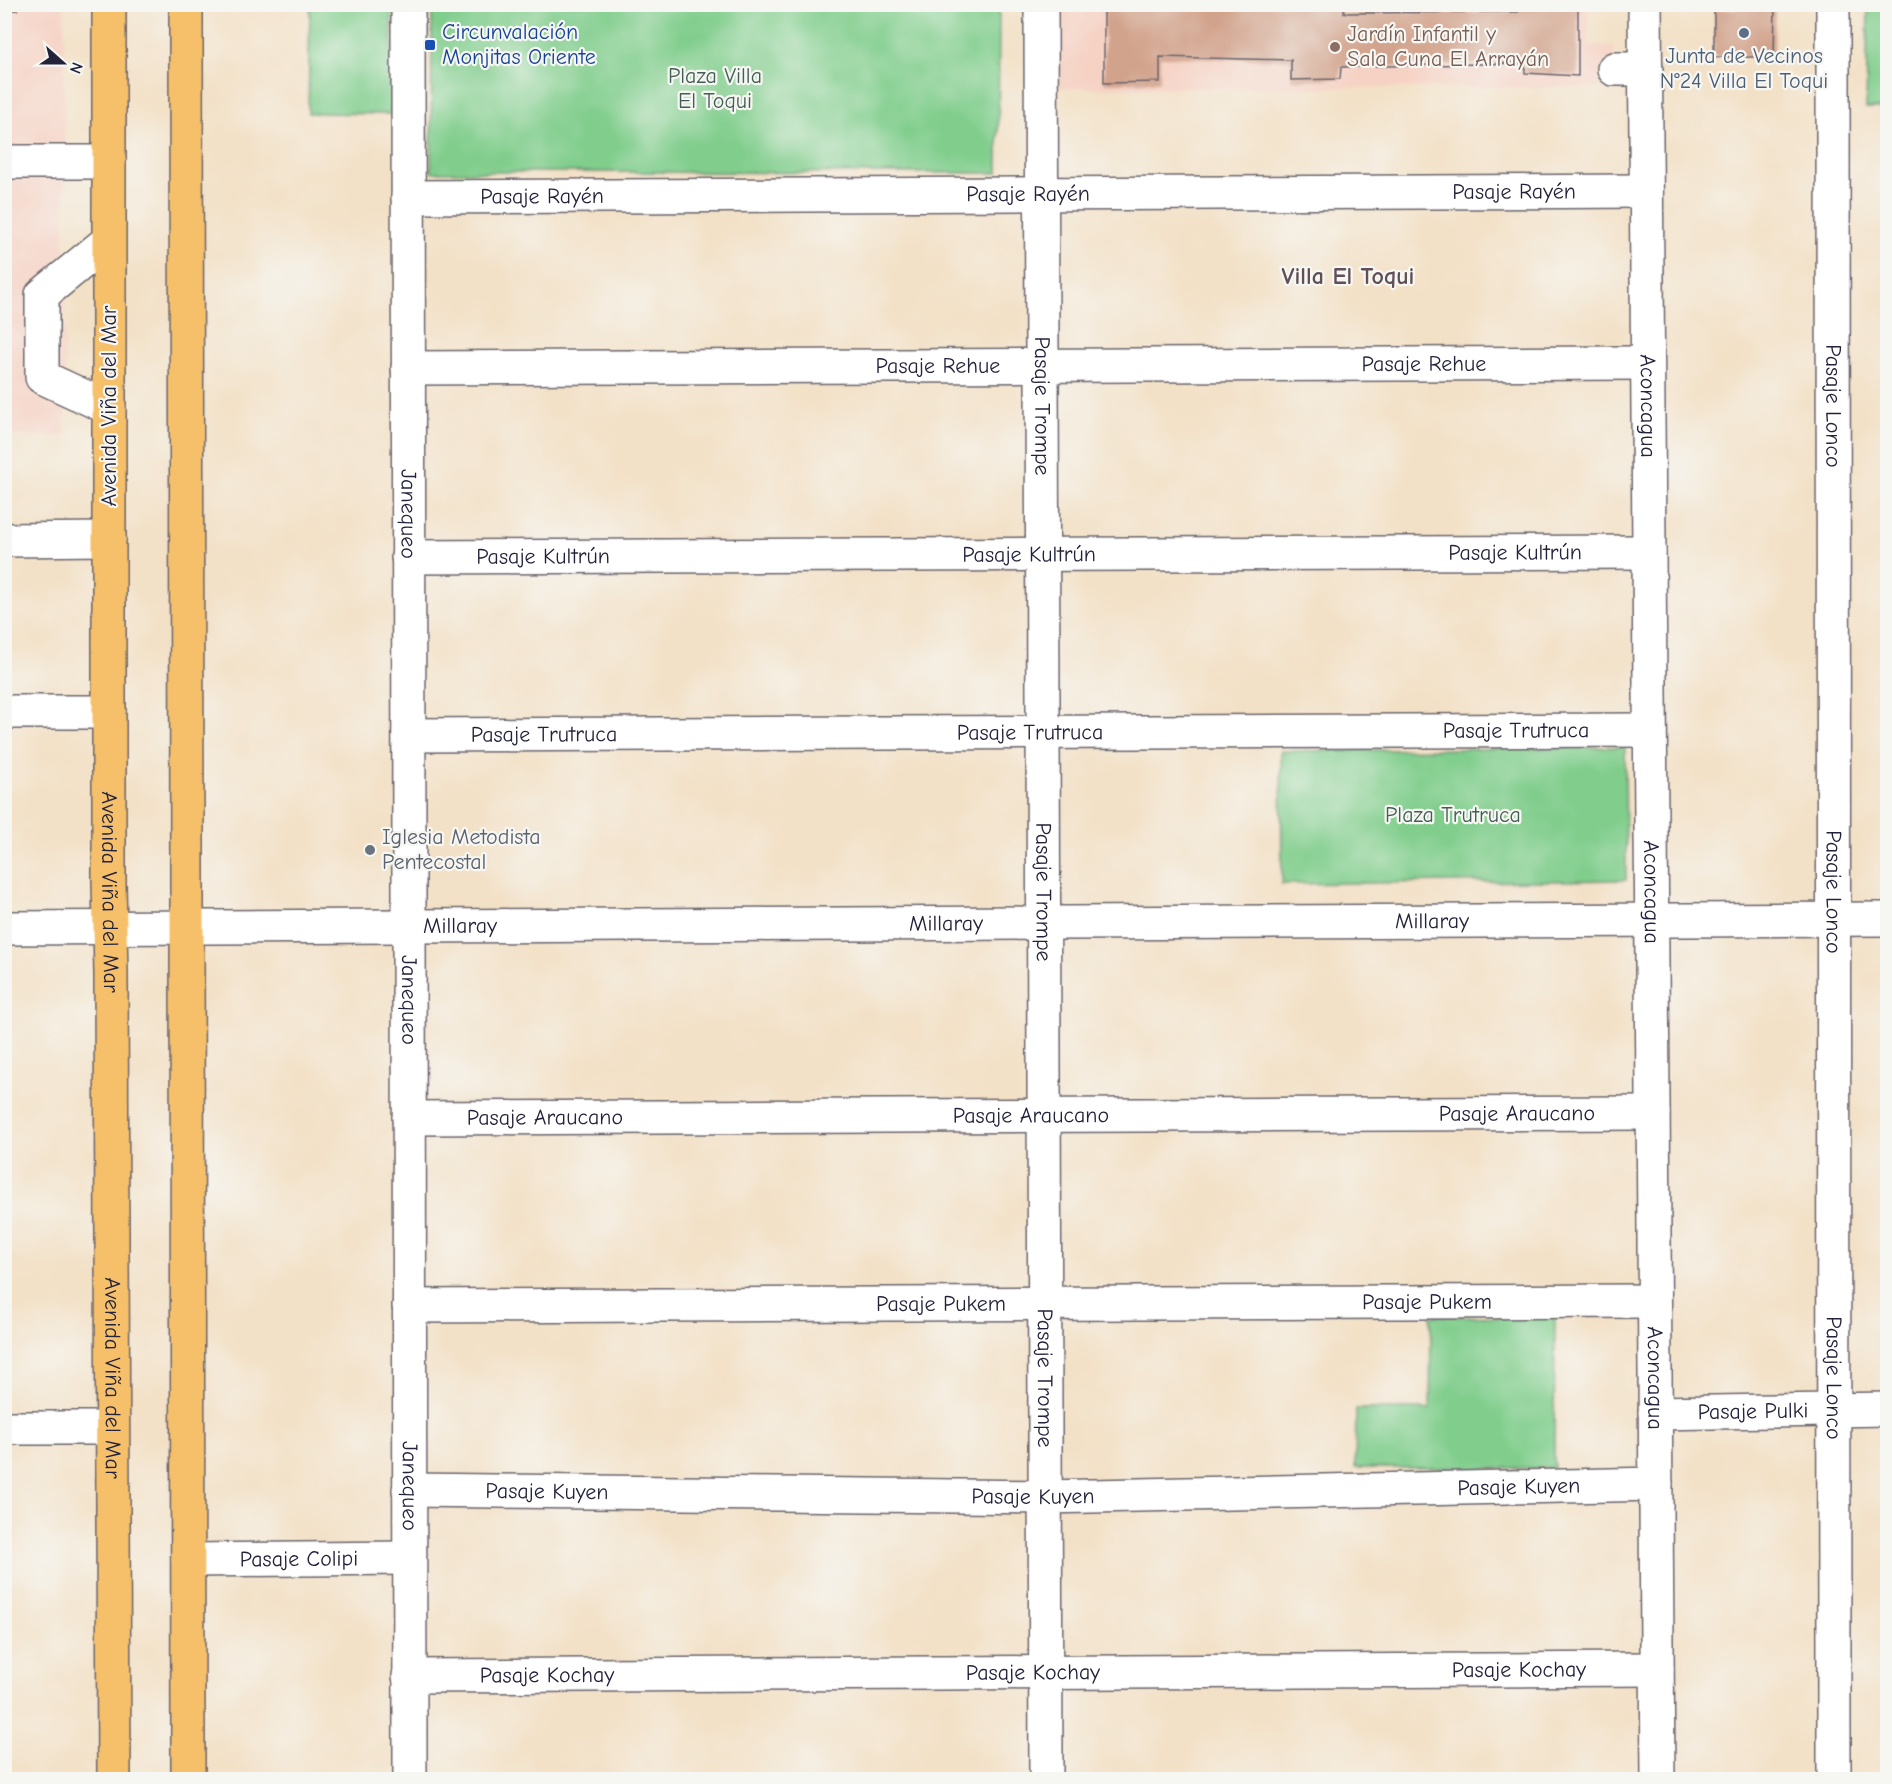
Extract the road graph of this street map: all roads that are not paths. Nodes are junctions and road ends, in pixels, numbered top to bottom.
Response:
1 (109, 4) edge
2 (186, 4) edge
3 (408, 4) edge
4 (1041, 4) edge
5 (1645, 4) edge
6 (1833, 4) edge
7 (8, 162) dead end
8 (109, 162) junction
9 (1646, 191) junction
10 (1042, 194) junction
11 (408, 196) junction
12 (108, 241) junction
13 (1647, 363) junction
14 (1042, 366) junction
15 (408, 368) junction
16 (109, 408) junction
17 (109, 539) junction
18 (4, 540) edge
19 (1649, 552) junction
20 (1043, 554) junction
21 (408, 557) junction
22 (4, 712) edge
23 (109, 712) junction
24 (1650, 730) junction
25 (1043, 733) junction
26 (409, 735) junction
27 (1887, 919) edge
28 (1834, 920) junction
29 (1652, 921) junction
30 (1043, 923) junction
31 (409, 926) junction
32 (109, 927) junction
33 (188, 927) junction
34 (4, 928) edge
35 (1653, 1113) junction
36 (1044, 1116) junction
37 (409, 1118) junction
38 (1654, 1301) junction
39 (1044, 1303) junction
40 (409, 1306) junction
41 (1887, 1409) edge
42 (1834, 1410) junction
43 (1655, 1413) junction
44 (4, 1428) edge
45 (112, 1428) junction
46 (1656, 1484) junction
47 (409, 1490) junction
48 (1045, 1497) junction
49 (409, 1558) junction
50 (188, 1560) junction
51 (1657, 1669) junction
52 (1046, 1673) junction
53 (409, 1676) junction
54 (114, 1779) edge
55 (188, 1779) edge
56 (410, 1779) edge
57 (1046, 1779) edge
58 (1658, 1779) edge
59 (1834, 1779) edge

1 - 8 main road, Avenida Viña del Mar
2 - 33 main road
3 - 11 street, Janequeo
4 - 10 street, Pasaje Trompe
5 - 9 street, Aconcagua
6 - 28 street, Pasaje Lonco
7 - 8 street
8 - 12 main road, Avenida Viña del Mar
9 - 10 street, Pasaje Rayén
9 - 13 street, Aconcagua
10 - 11 street, Pasaje Rayén
10 - 14 street, Pasaje Trompe
11 - 15 street, Janequeo
12 - 16 main road, Avenida Viña del Mar
12 - 16 street
13 - 14 street, Pasaje Rehue
13 - 19 street, Aconcagua
14 - 15 street, Pasaje Rehue
14 - 20 street, Pasaje Trompe
15 - 21 street, Janequeo
16 - 17 main road, Avenida Viña del Mar
17 - 18 street
17 - 23 main road, Avenida Viña del Mar
19 - 20 street, Pasaje Kultrún
19 - 24 street, Aconcagua
20 - 21 street, Pasaje Kultrún
20 - 25 street, Pasaje Trompe
21 - 26 street, Janequeo
22 - 23 street
23 - 32 main road, Avenida Viña del Mar
24 - 25 street, Pasaje Trutruca
24 - 29 street, Aconcagua
25 - 26 street, Pasaje Trutruca
25 - 30 street, Pasaje Trompe
26 - 31 street, Janequeo
27 - 28 street, Millaray
28 - 29 street, Millaray
28 - 42 street, Pasaje Lonco
29 - 30 street, Millaray
29 - 35 street, Aconcagua
30 - 31 street, Millaray
30 - 36 street, Pasaje Trompe
31 - 33 street, Millaray
31 - 37 street, Janequeo
32 - 33 street, Millaray
32 - 34 street, Millaray
32 - 45 main road, Avenida Viña del Mar
33 - 50 main road
35 - 36 street, Pasaje Araucano
35 - 38 street, Aconcagua
36 - 37 street, Pasaje Araucano
36 - 39 street, Pasaje Trompe
37 - 40 street, Janequeo
38 - 39 street, Pasaje Pukem
38 - 43 street, Aconcagua
39 - 40 street, Pasaje Pukem
39 - 48 street, Pasaje Trompe
40 - 47 street, Janequeo
41 - 42 street, Pasaje Pulki
42 - 43 street, Pasaje Pulki
42 - 59 street, Pasaje Lonco
43 - 46 street, Aconcagua
44 - 45 street
45 - 54 main road, Avenida Viña del Mar
46 - 48 street, Pasaje Kuyen
46 - 51 street, Aconcagua
47 - 48 street, Pasaje Kuyen
47 - 49 street, Janequeo
48 - 52 street, Pasaje Trompe
49 - 50 street, Pasaje Colipi
49 - 53 street, Janequeo
50 - 55 main road
51 - 52 street, Pasaje Kochay
51 - 58 street, Aconcagua
52 - 53 street, Pasaje Kochay
52 - 57 street, Pasaje Trompe
53 - 56 street, Janequeo

